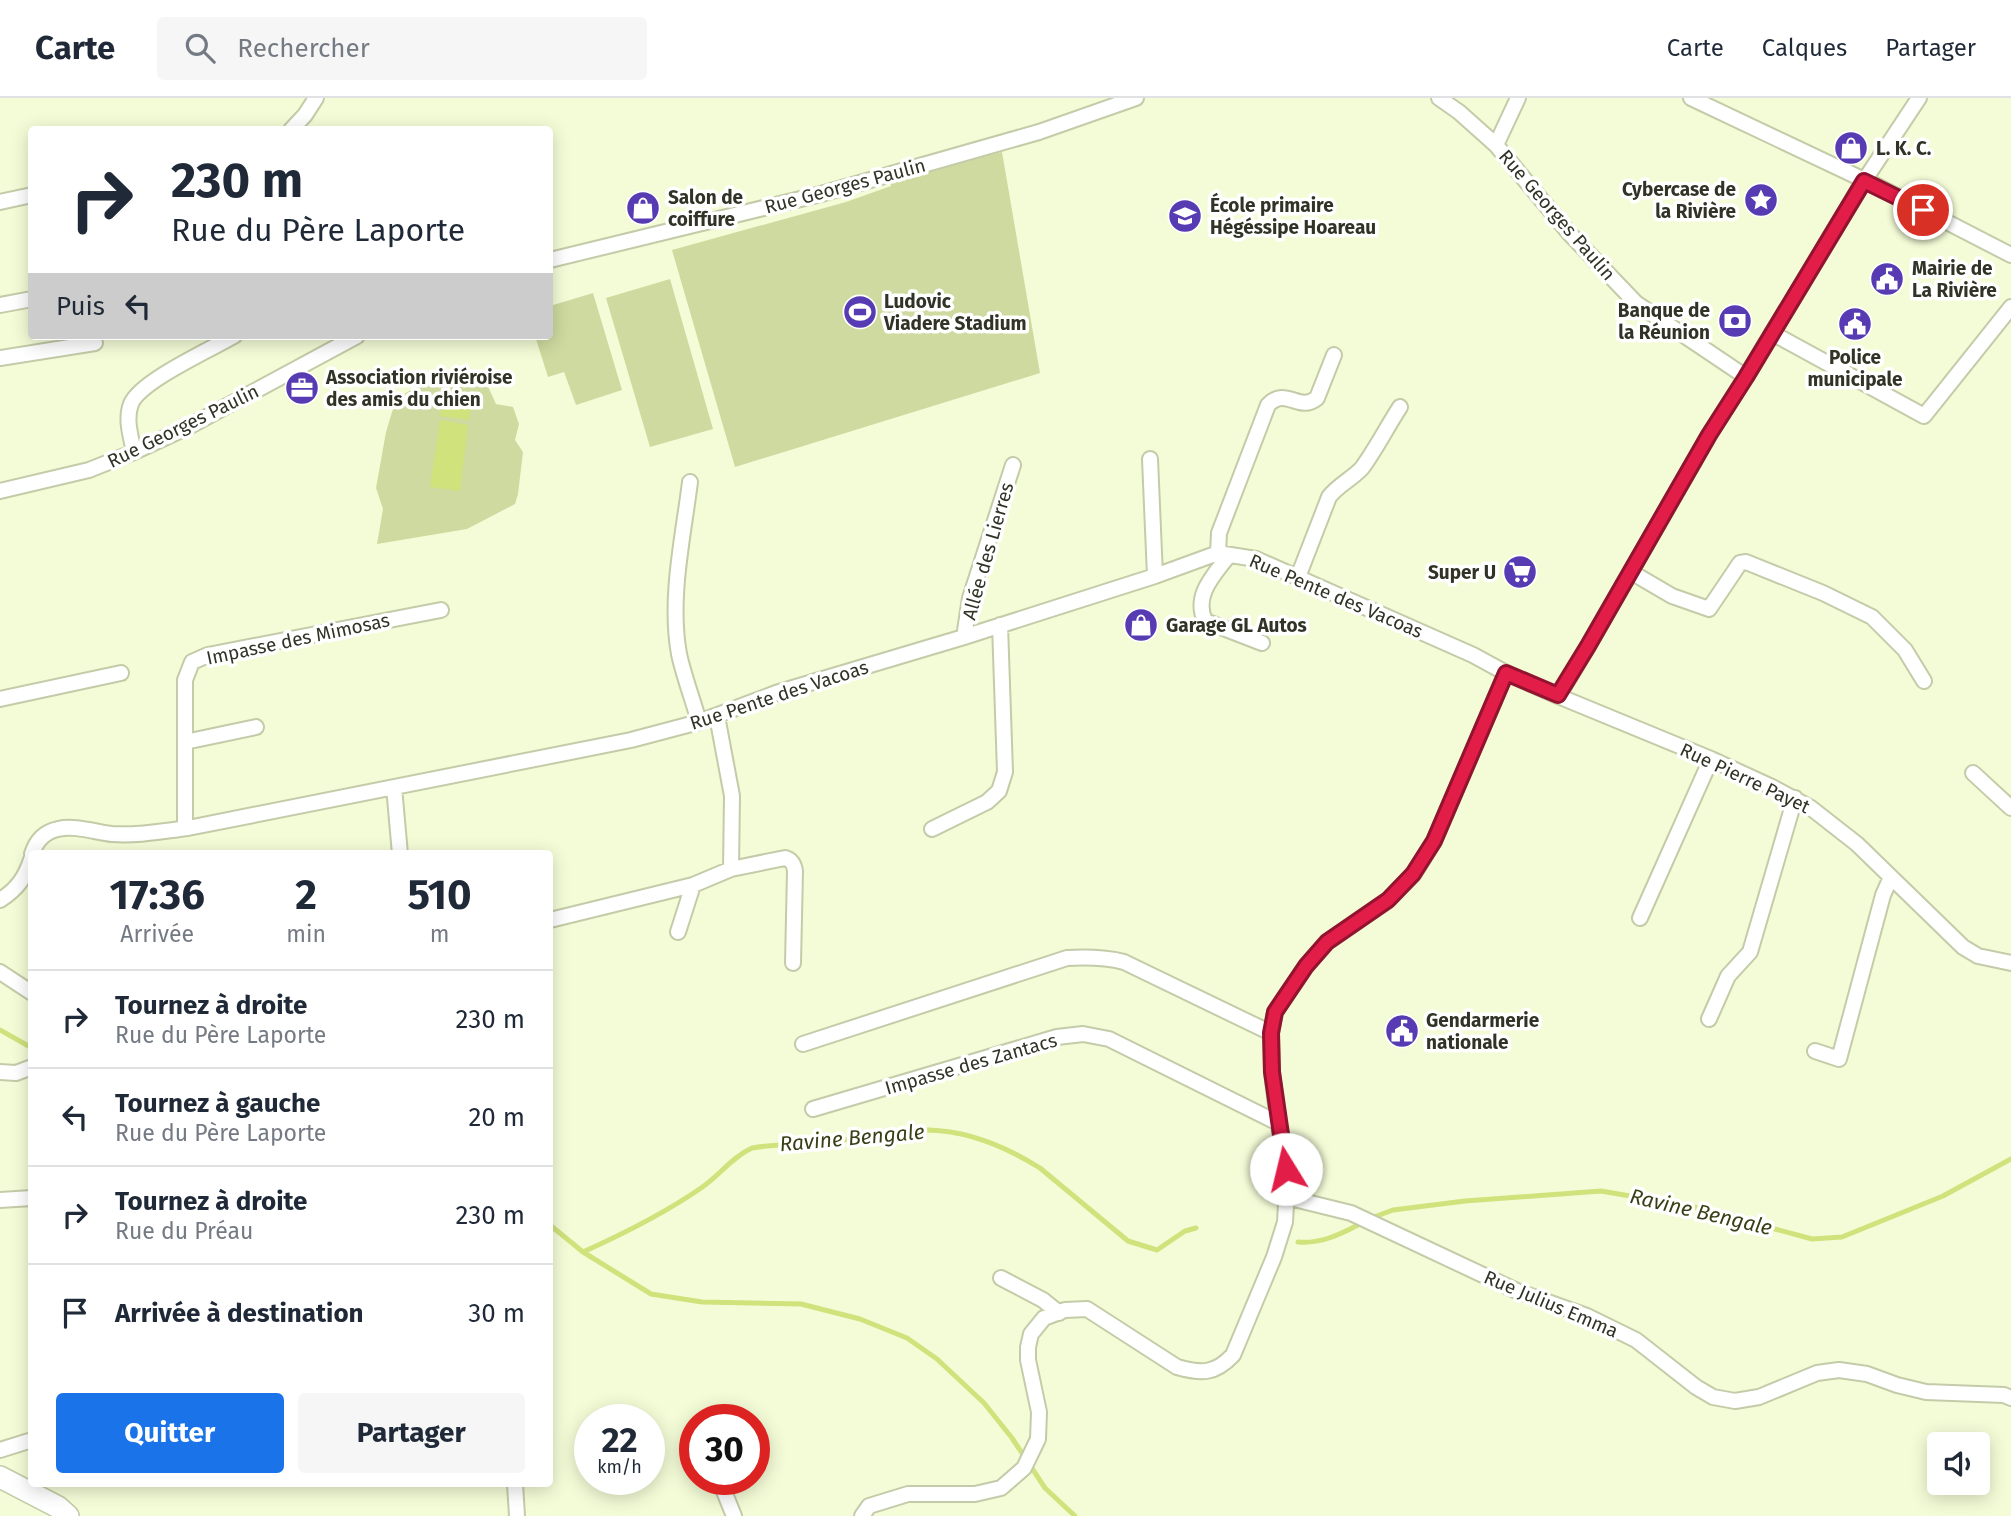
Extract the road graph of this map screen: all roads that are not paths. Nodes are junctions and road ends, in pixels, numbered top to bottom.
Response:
1 (316, 98) edge
2 (1136, 98) edge
3 (1439, 98) edge
4 (1466, 98) edge
5 (1518, 98) edge
6 (1691, 98) edge
7 (1919, 98) edge
8 (1458, 112) junction
9 (295, 126) edge
10 (1496, 145) junction
11 (1864, 181) junction
12 (28, 196) edge
13 (0, 202) edge
14 (2011, 255) edge
15 (553, 259) edge
16 (28, 300) edge
17 (0, 305) edge
18 (2011, 307) edge
19 (1772, 333) junction
20 (227, 340) edge
21 (349, 340) edge
22 (95, 343) dead end
23 (1334, 355) dead end
24 (0, 358) edge
25 (1746, 377) junction
26 (1400, 407) dead end
27 (134, 452) junction
28 (1150, 459) dead end
29 (1013, 465) dead end
30 (690, 482) dead end
31 (0, 491) edge
32 (1223, 554) junction
33 (1631, 572) junction
34 (1155, 576) junction
35 (1298, 577) junction
36 (441, 611) dead end
37 (1000, 625) junction
38 (964, 637) junction
39 (1262, 643) dead end
40 (121, 673) dead end
41 (1506, 673) junction
42 (1924, 681) dead end
43 (1558, 695) junction
44 (0, 699) edge
45 (717, 716) junction
46 (699, 722) junction
47 (256, 727) dead end
48 (185, 742) junction
49 (1711, 759) junction
50 (1973, 773) dead end
51 (394, 787) junction
52 (1795, 799) junction
53 (2011, 808) edge
54 (186, 828) junction
55 (932, 829) dead end
56 (34, 850) edge
57 (400, 850) edge
58 (28, 865) edge
59 (731, 869) junction
60 (1891, 877) junction
61 (693, 885) junction
62 (0, 900) edge
63 (1640, 918) dead end
64 (553, 919) edge
65 (678, 932) dead end
66 (793, 963) dead end
67 (2011, 963) edge
68 (0, 972) edge
69 (28, 990) edge
70 (1709, 1019) dead end
71 (1271, 1033) junction
72 (803, 1044) dead end
73 (1815, 1051) dead end
74 (28, 1068) edge
75 (0, 1072) edge
76 (813, 1110) dead end
77 (1278, 1123) junction
78 (1286, 1196) junction
79 (28, 1198) edge
80 (0, 1200) edge
81 (1001, 1278) dead end
82 (1059, 1312) junction
83 (2011, 1398) edge
84 (28, 1441) edge
85 (0, 1450) edge
86 (0, 1478) edge
87 (514, 1487) edge
88 (725, 1495) edge
89 (867, 1513) edge
90 (68, 1516) edge
91 (517, 1516) edge
92 (734, 1516) edge

1 - 9 street
2 - 15 street, Rue Georges Paulin
3 - 8 street, Rue Georges Paulin
4 - 8 street
5 - 10 street
6 - 11 street
7 - 11 street
8 - 10 street, Rue Georges Paulin
10 - 25 street, Rue Georges Paulin
11 - 14 street
11 - 19 street
12 - 13 street
16 - 17 street
18 - 19 street
19 - 25 street
20 - 27 street
21 - 27 street, Rue Georges Paulin
22 - 24 street
23 - 32 street
25 - 33 street
26 - 35 street
27 - 31 street, Rue Georges Paulin
28 - 34 street
29 - 38 street, Allée des Lierres
30 - 46 street
32 - 34 street, Rue Pente des Vacoas
32 - 35 street, Rue Pente des Vacoas
32 - 39 street
33 - 42 street
33 - 43 street
34 - 37 street, Rue Pente des Vacoas
35 - 41 street, Rue Pente des Vacoas
36 - 48 street, Impasse des Mimosas
37 - 38 street, Rue Pente des Vacoas
37 - 55 street
38 - 45 street, Rue Pente des Vacoas
40 - 44 street
41 - 43 street, Rue Pente des Vacoas
41 - 71 street
43 - 49 street, Rue Pierre Payet
45 - 46 street, Rue Pente des Vacoas
45 - 59 street
46 - 51 street, Rue Pente des Vacoas
47 - 48 street
48 - 54 street, Impasse des Mimosas
49 - 52 street, Rue Pierre Payet
49 - 63 street
50 - 53 street
51 - 54 street, Rue Pente des Vacoas
51 - 57 street
52 - 60 street, Rue Pierre Payet
52 - 70 street
54 - 56 street, Rue Pente des Vacoas
58 - 62 street, Rue Pente des Vacoas
59 - 61 street
59 - 66 street
60 - 67 street, Rue Pierre Payet
60 - 73 street
61 - 64 street
61 - 65 street
68 - 69 street
71 - 72 street
71 - 77 street
74 - 75 street
76 - 77 street, Impasse des Zantacs
77 - 78 street
78 - 82 street
78 - 83 street, Rue Julius Emma
79 - 80 street
81 - 82 street
82 - 89 street
84 - 85 street
86 - 90 main road
87 - 91 street
88 - 92 street

